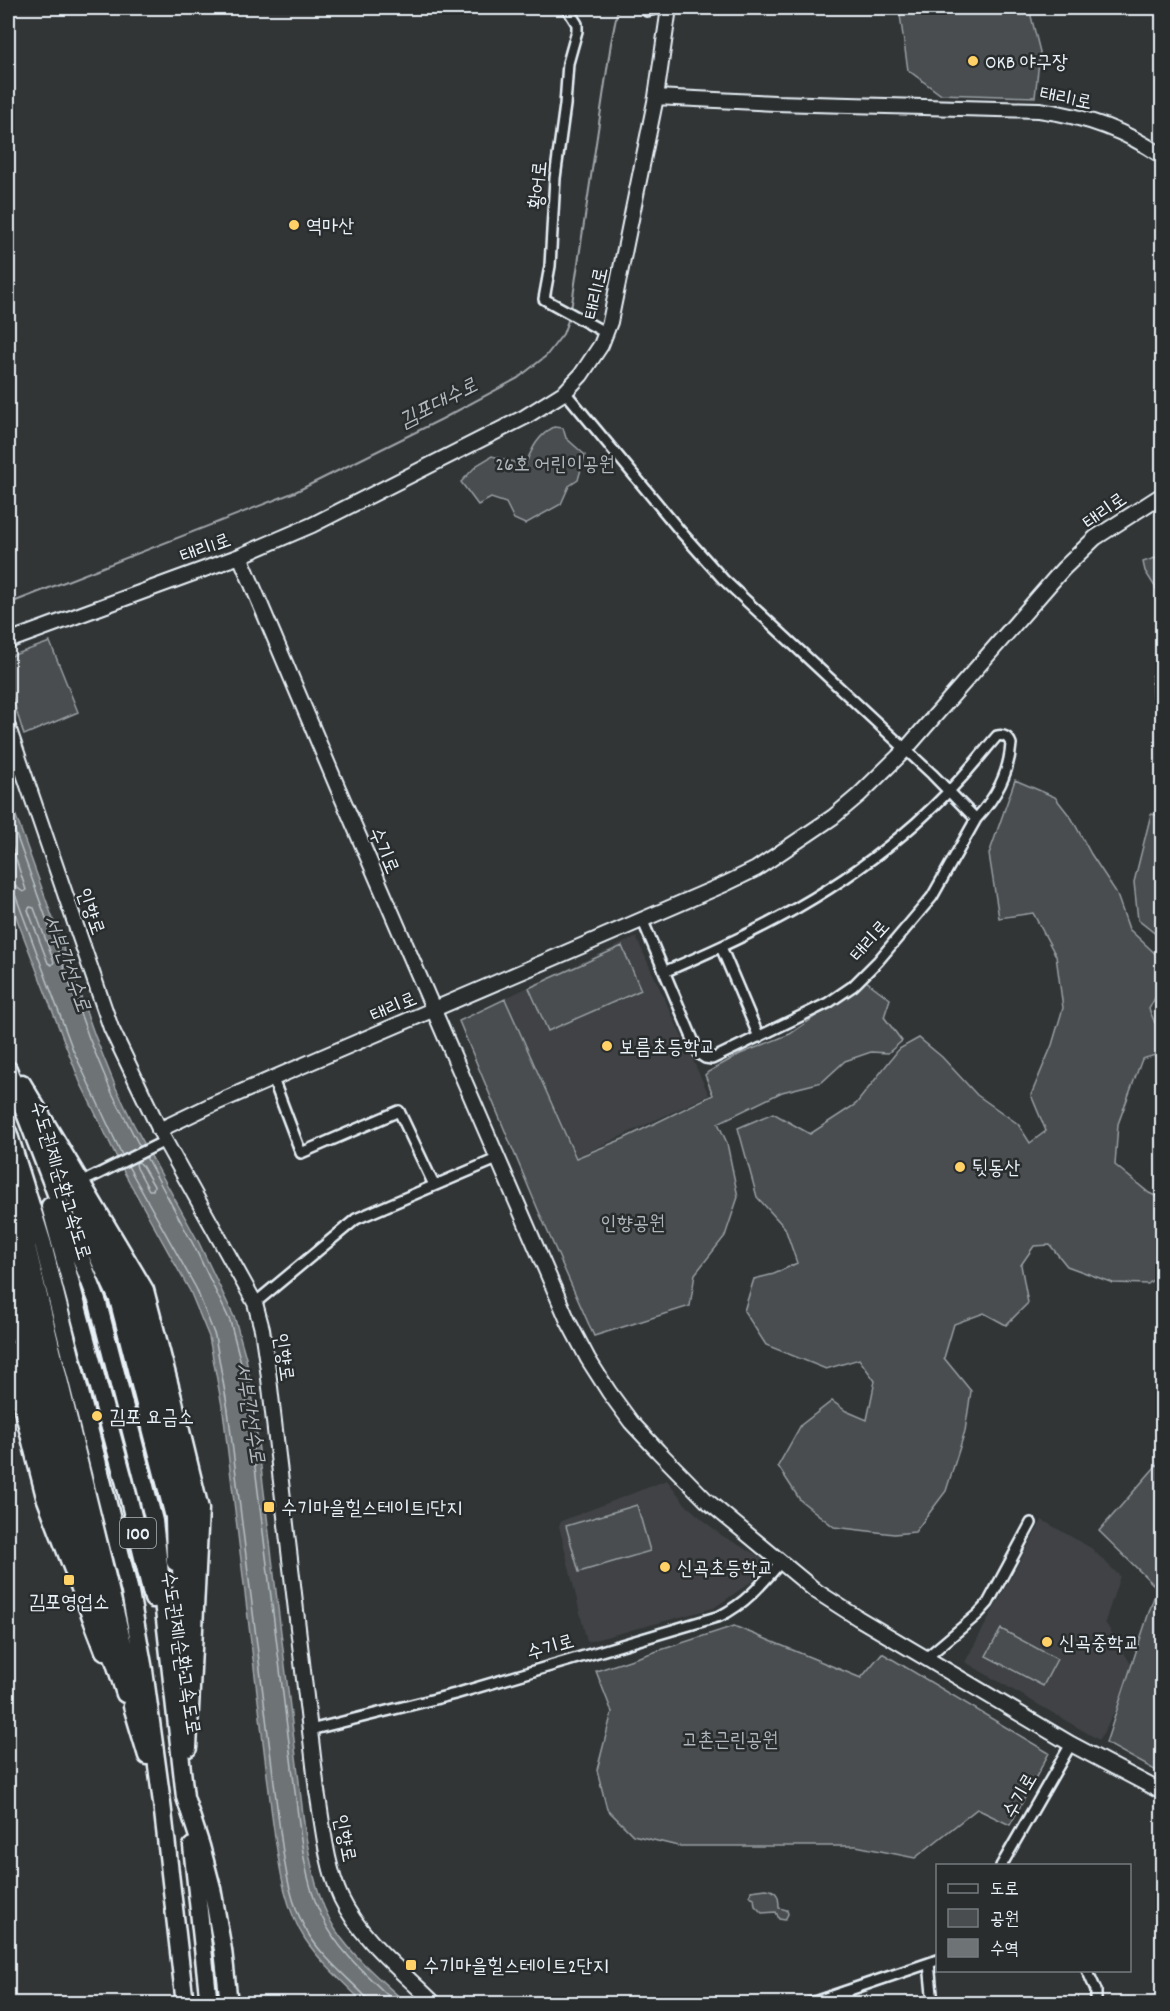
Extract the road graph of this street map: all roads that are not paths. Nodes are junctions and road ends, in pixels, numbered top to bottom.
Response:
1 (567, 8) edge
2 (661, 8) edge
3 (669, 8) edge
4 (647, 11) dead end
5 (656, 97) junction
6 (1162, 156) edge
7 (601, 330) junction
8 (565, 392) junction
9 (1162, 495) edge
10 (240, 556) junction
11 (8, 641) edge
12 (8, 727) edge
13 (905, 750) junction
14 (948, 791) junction
15 (976, 819) junction
16 (642, 919) junction
17 (722, 948) junction
18 (666, 971) junction
19 (433, 1010) junction
20 (759, 1037) junction
21 (8, 1063) edge
22 (8, 1075) edge
23 (273, 1078) junction
24 (8, 1132) edge
25 (159, 1139) junction
26 (499, 1158) junction
27 (8, 1168) edge
28 (90, 1178) dead end
29 (8, 1181) edge
30 (434, 1185) junction
31 (8, 1201) edge
32 (8, 1224) edge
33 (8, 1253) edge
34 (8, 1297) edge
35 (255, 1303) junction
36 (8, 1350) edge
37 (8, 1379) edge
38 (1031, 1523) dead end
39 (780, 1563) junction
40 (926, 1658) junction
41 (310, 1730) junction
42 (1071, 1744) junction
43 (1162, 1792) edge
44 (185, 1797) junction
45 (162, 1803) junction
46 (1001, 1864) edge
47 (933, 1961) edge
48 (1087, 1972) edge
49 (846, 1991) junction
50 (185, 2004) edge
51 (209, 2004) edge
52 (230, 2004) edge
53 (435, 2004) edge
54 (808, 2004) edge
55 (847, 2004) edge
56 (933, 2004) edge
57 (1096, 2004) edge

1 - 7 street, 황어로
2 - 4 street
3 - 5 street
5 - 6 street, 태리1로
5 - 7 street, 태리1로
7 - 8 street, 태리1로
8 - 10 street, 태리1로
8 - 13 street
9 - 13 street, 태리로
10 - 11 street, 태리1로
10 - 19 street, 수기로
12 - 25 street, 인향로
13 - 14 street
13 - 16 street, 태리로
14 - 15 street
14 - 15 street, 태리로
14 - 17 street, 태리로
15 - 20 street, 태리로
16 - 18 street, 태리로
16 - 19 street, 태리로
17 - 18 street, 태리로
17 - 20 street
18 - 20 street, 태리로
19 - 23 street, 태리로
19 - 26 street, 수기로
21 - 44 highway
21 - 44 highway
22 - 44 highway, 수도권제1순환고속도로 / 100
23 - 25 street, 태리로
23 - 30 street
24 - 45 highway, 수도권제1순환고속도로 / 100
25 - 28 street
25 - 35 street, 인향로
26 - 30 street
26 - 39 street, 수기로
27 - 45 highway
29 - 45 highway
30 - 35 street
31 - 45 highway
32 - 45 highway
33 - 45 highway
34 - 45 highway
35 - 41 street, 인향로
36 - 45 highway
37 - 45 highway
38 - 40 street
39 - 40 street, 수기로
39 - 41 street, 수기로
40 - 42 street, 수기로
41 - 53 street, 인향로
42 - 43 street, 수기로
42 - 46 street, 수기로
44 - 51 highway, 수도권제1순환고속도로 / 100
44 - 52 highway
45 - 50 highway, 수도권제1순환고속도로 / 100
47 - 49 street
47 - 56 street
48 - 57 street
49 - 54 street
49 - 55 street

